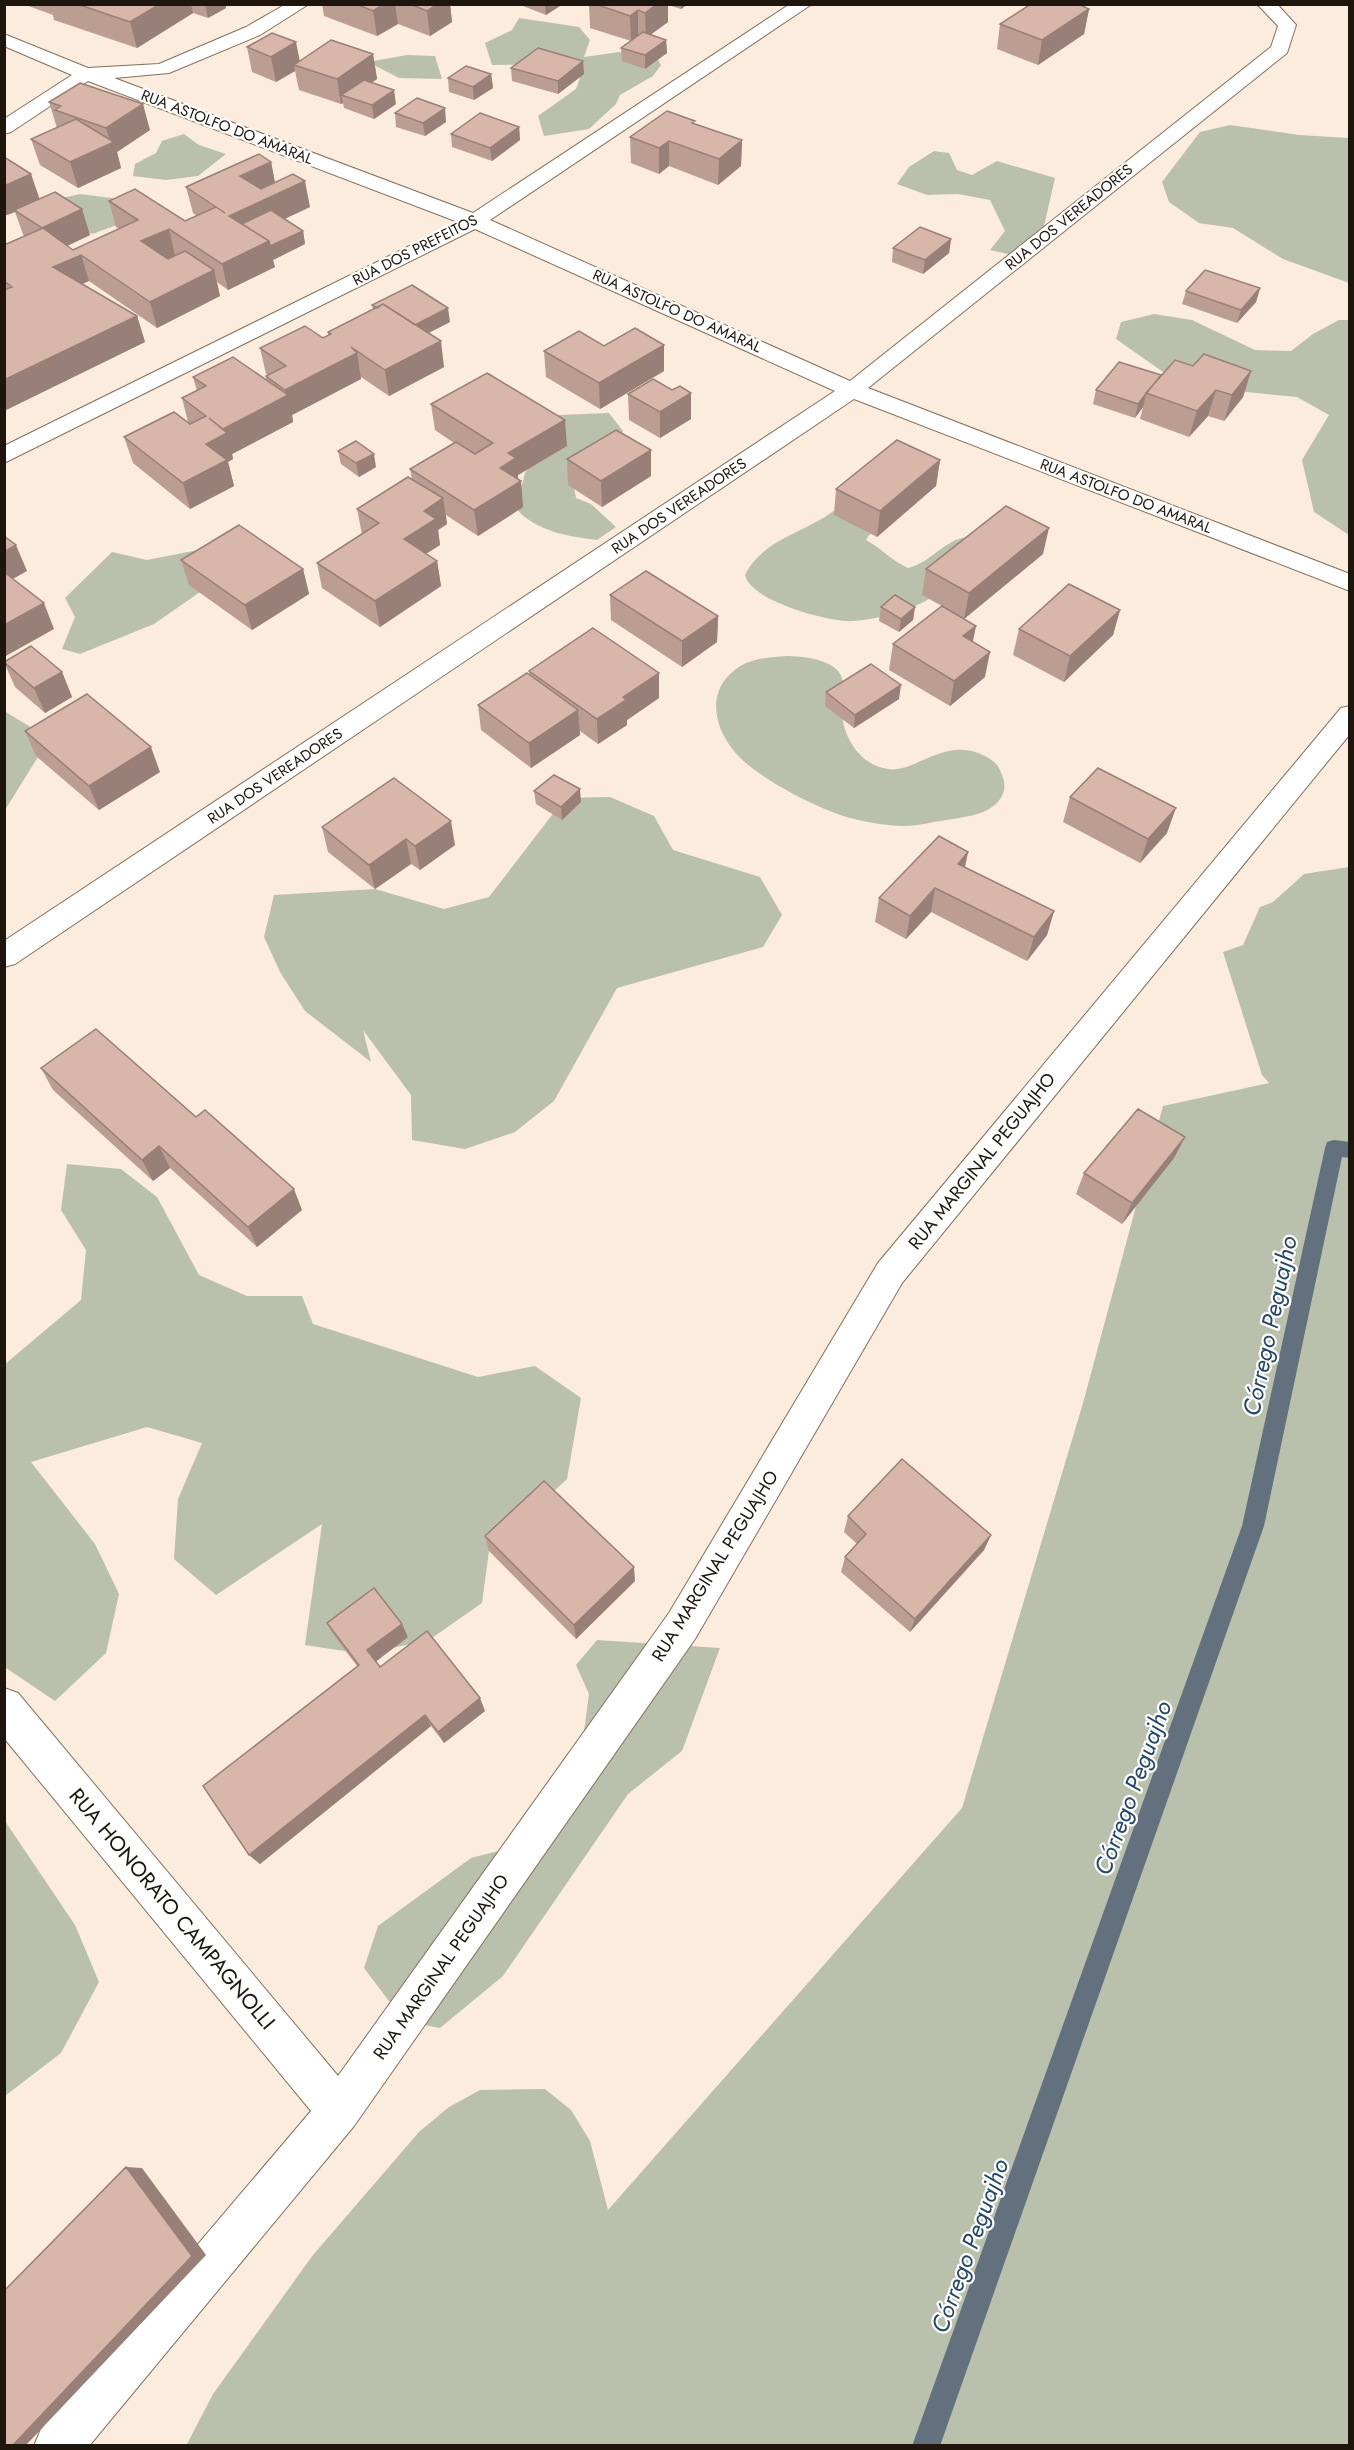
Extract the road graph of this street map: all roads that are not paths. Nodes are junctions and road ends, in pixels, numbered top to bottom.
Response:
1 (300, 4) edge
2 (802, 4) edge
3 (1266, 4) edge
4 (4, 39) edge
5 (86, 74) junction
6 (4, 128) edge
7 (475, 221) junction
8 (852, 390) junction
9 (4, 456) edge
10 (1350, 583) edge
11 (1350, 715) edge
12 (4, 956) edge
13 (4, 1707) edge
14 (339, 2111) junction
15 (58, 2445) edge

1 - 5 street
2 - 7 street, RUA DOS PREFEITOS
3 - 8 street, RUA DOS VEREADORES
4 - 5 street, RUA ASTOLFO DO AMARAL
5 - 6 street
5 - 7 street, RUA ASTOLFO DO AMARAL
7 - 8 street, RUA ASTOLFO DO AMARAL
7 - 9 street, RUA DOS PREFEITOS
8 - 10 street, RUA ASTOLFO DO AMARAL
8 - 12 street, RUA DOS VEREADORES
11 - 14 street, RUA MARGINAL PEGUAJHO
13 - 14 street, RUA HONORATO CAMPAGNOLLI
14 - 15 street, RUA MARGINAL PEGUAJHO

